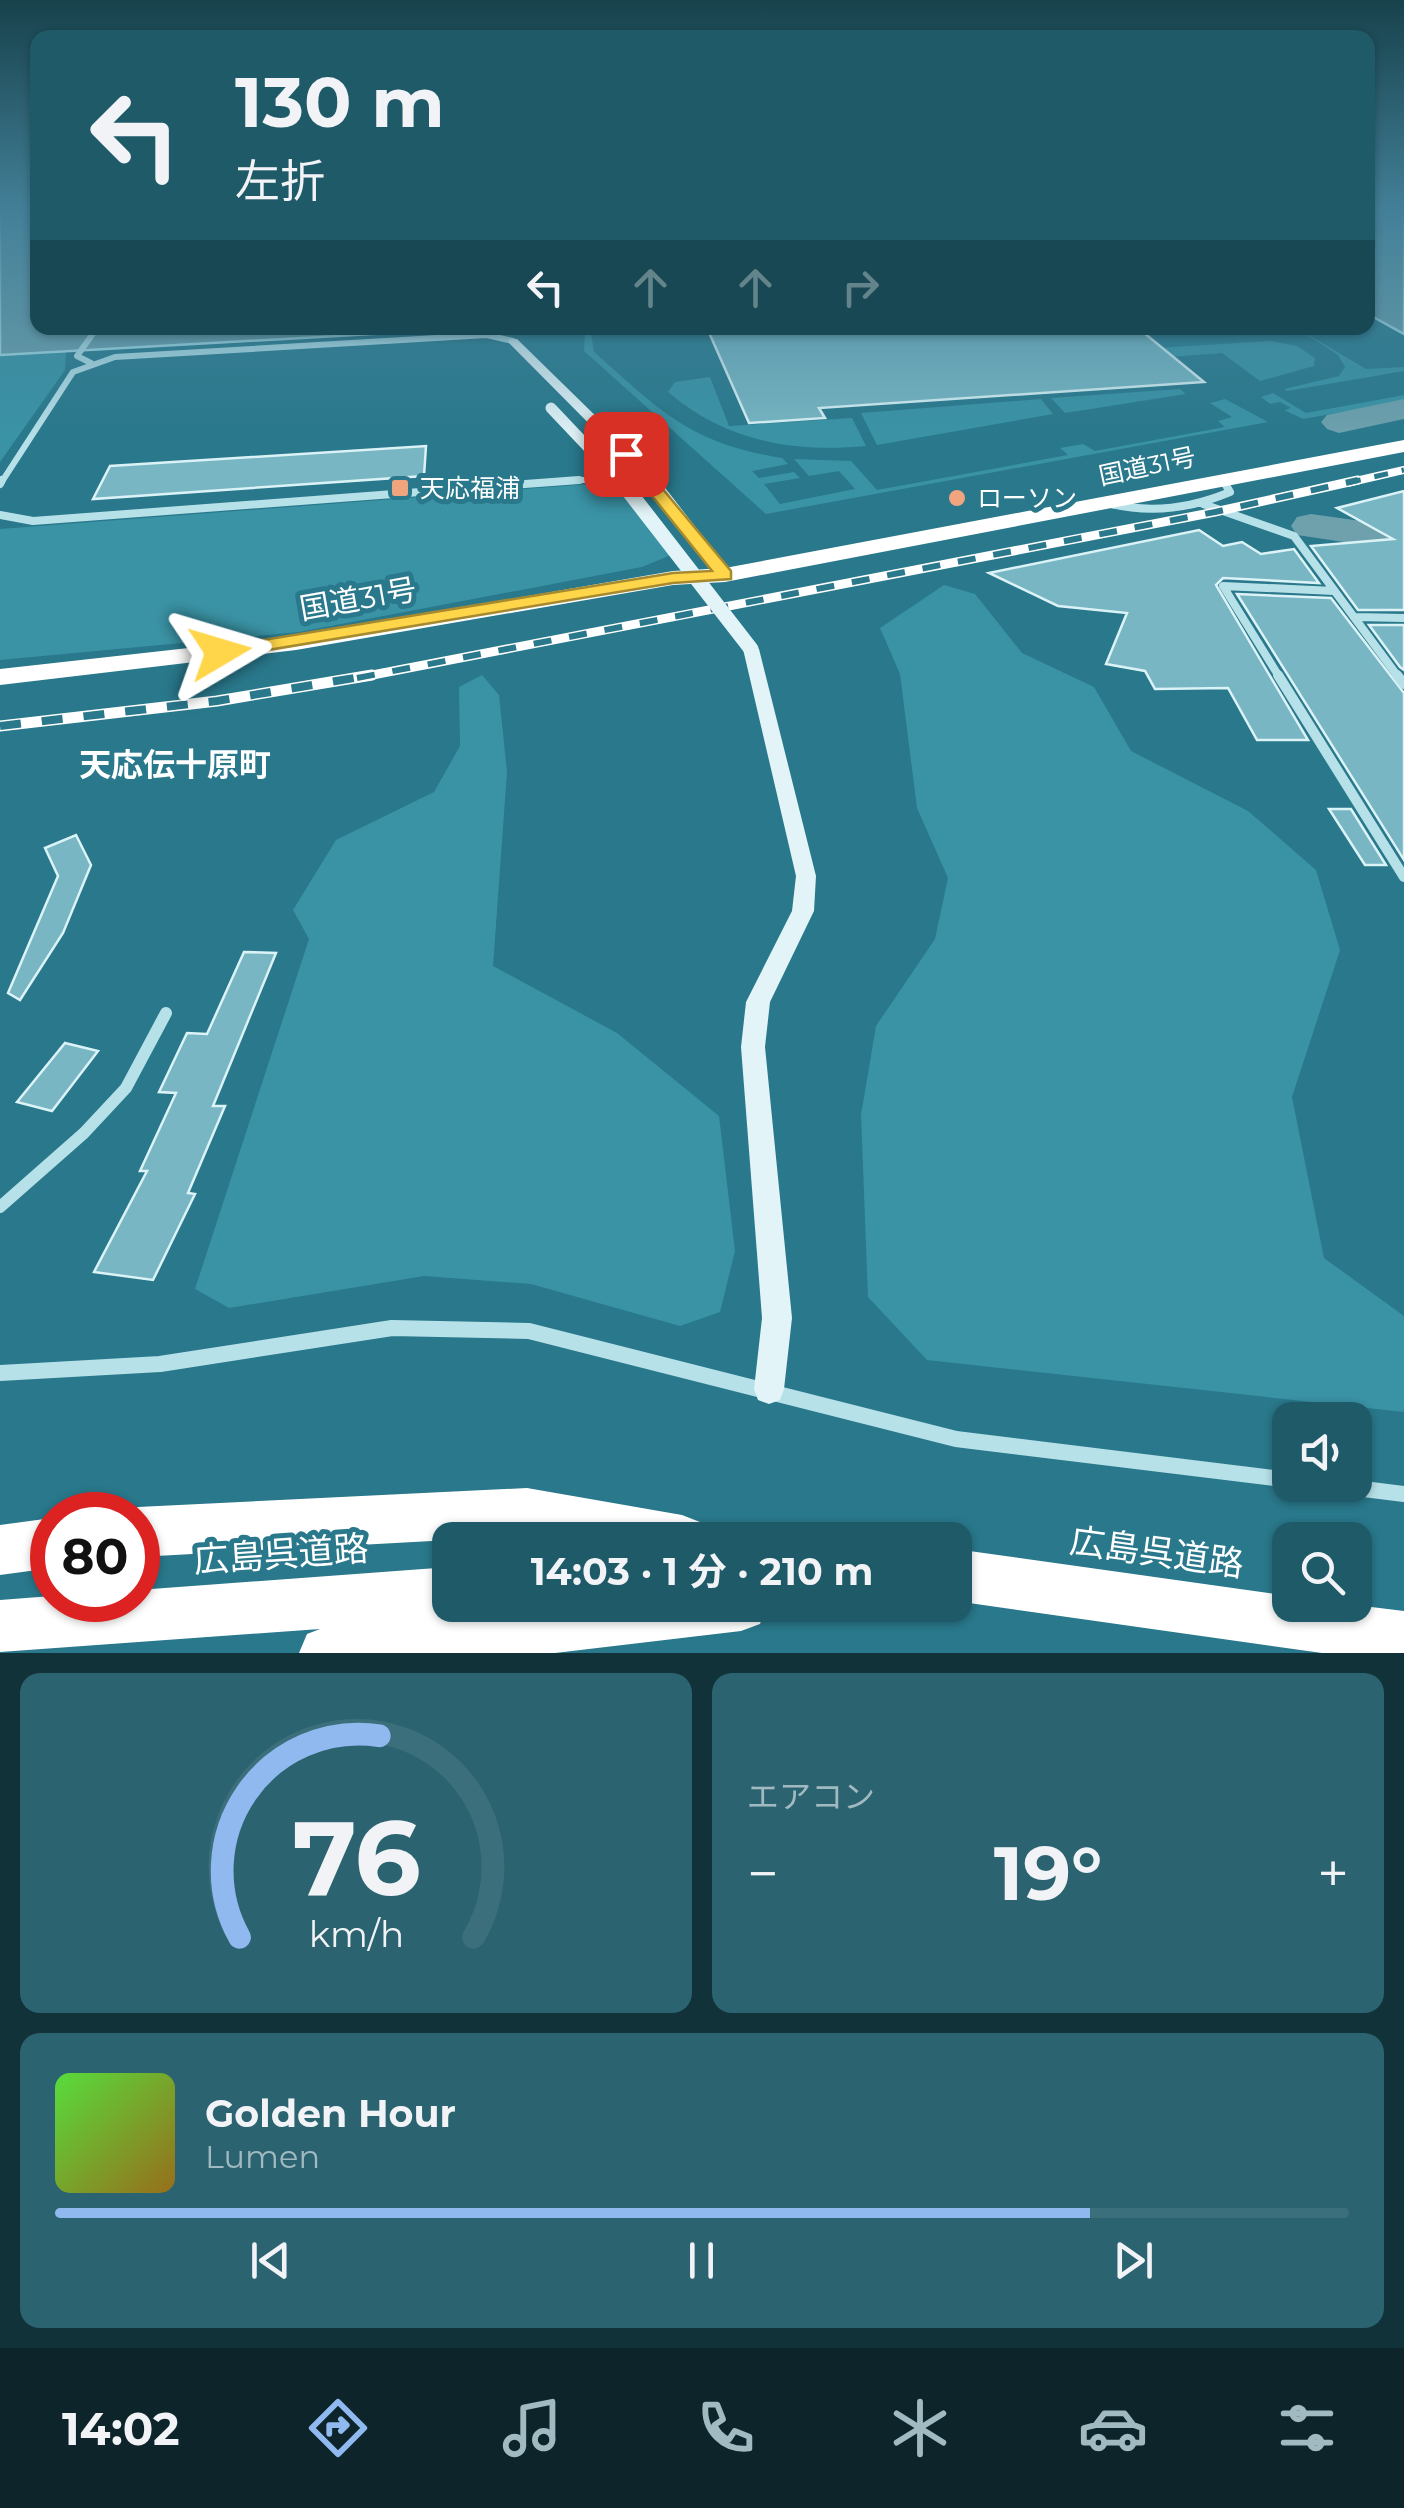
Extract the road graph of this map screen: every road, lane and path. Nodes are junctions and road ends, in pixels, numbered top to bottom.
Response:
1 (92, 335) edge
2 (513, 341) joint
3 (92, 364) junction
4 (561, 390) junction
5 (1404, 446) edge
6 (648, 476) junction
7 (1222, 478) junction
8 (0, 484) edge
9 (1107, 503) junction
10 (1203, 504) junction
11 (0, 515) edge
12 (724, 575) junction
13 (1334, 591) junction
14 (1355, 617) junction
15 (1404, 618) edge
16 (0, 677) edge
17 (1404, 684) edge
18 (0, 696) edge
19 (1400, 864) edge
20 (1404, 878) edge
21 (166, 1012) dead end
22 (0, 1207) edge
23 (0, 1373) edge
24 (770, 1389) junction
25 (1272, 1478) edge
26 (1372, 1490) edge
27 (1404, 1494) edge
28 (579, 1522) edge
29 (160, 1531) edge
30 (30, 1546) edge
31 (0, 1550) edge
32 (972, 1579) edge
33 (432, 1594) edge
34 (594, 1622) edge
35 (0, 1626) edge
36 (1404, 1638) edge
37 (326, 1653) edge

1 - 3 street
2 - 3 street
2 - 4 street
3 - 8 street
4 - 6 street
4 - 24 street, bridge
5 - 7 highway, 国道31号
6 - 11 street
6 - 12 street
7 - 9 highway, 国道31号
7 - 10 street
9 - 10 street
9 - 12 highway, 国道31号
10 - 13 street
12 - 16 highway, 国道31号
12 - 18 highway, 国道31号
13 - 14 street
13 - 19 street
14 - 15 street
14 - 17 street
19 - 20 street
21 - 22 street
23 - 24 street
24 - 25 street
26 - 27 street
28 - 29 highway
30 - 31 highway
32 - 36 highway, 広島呉道路
33 - 35 highway, 広島呉道路
34 - 37 highway

